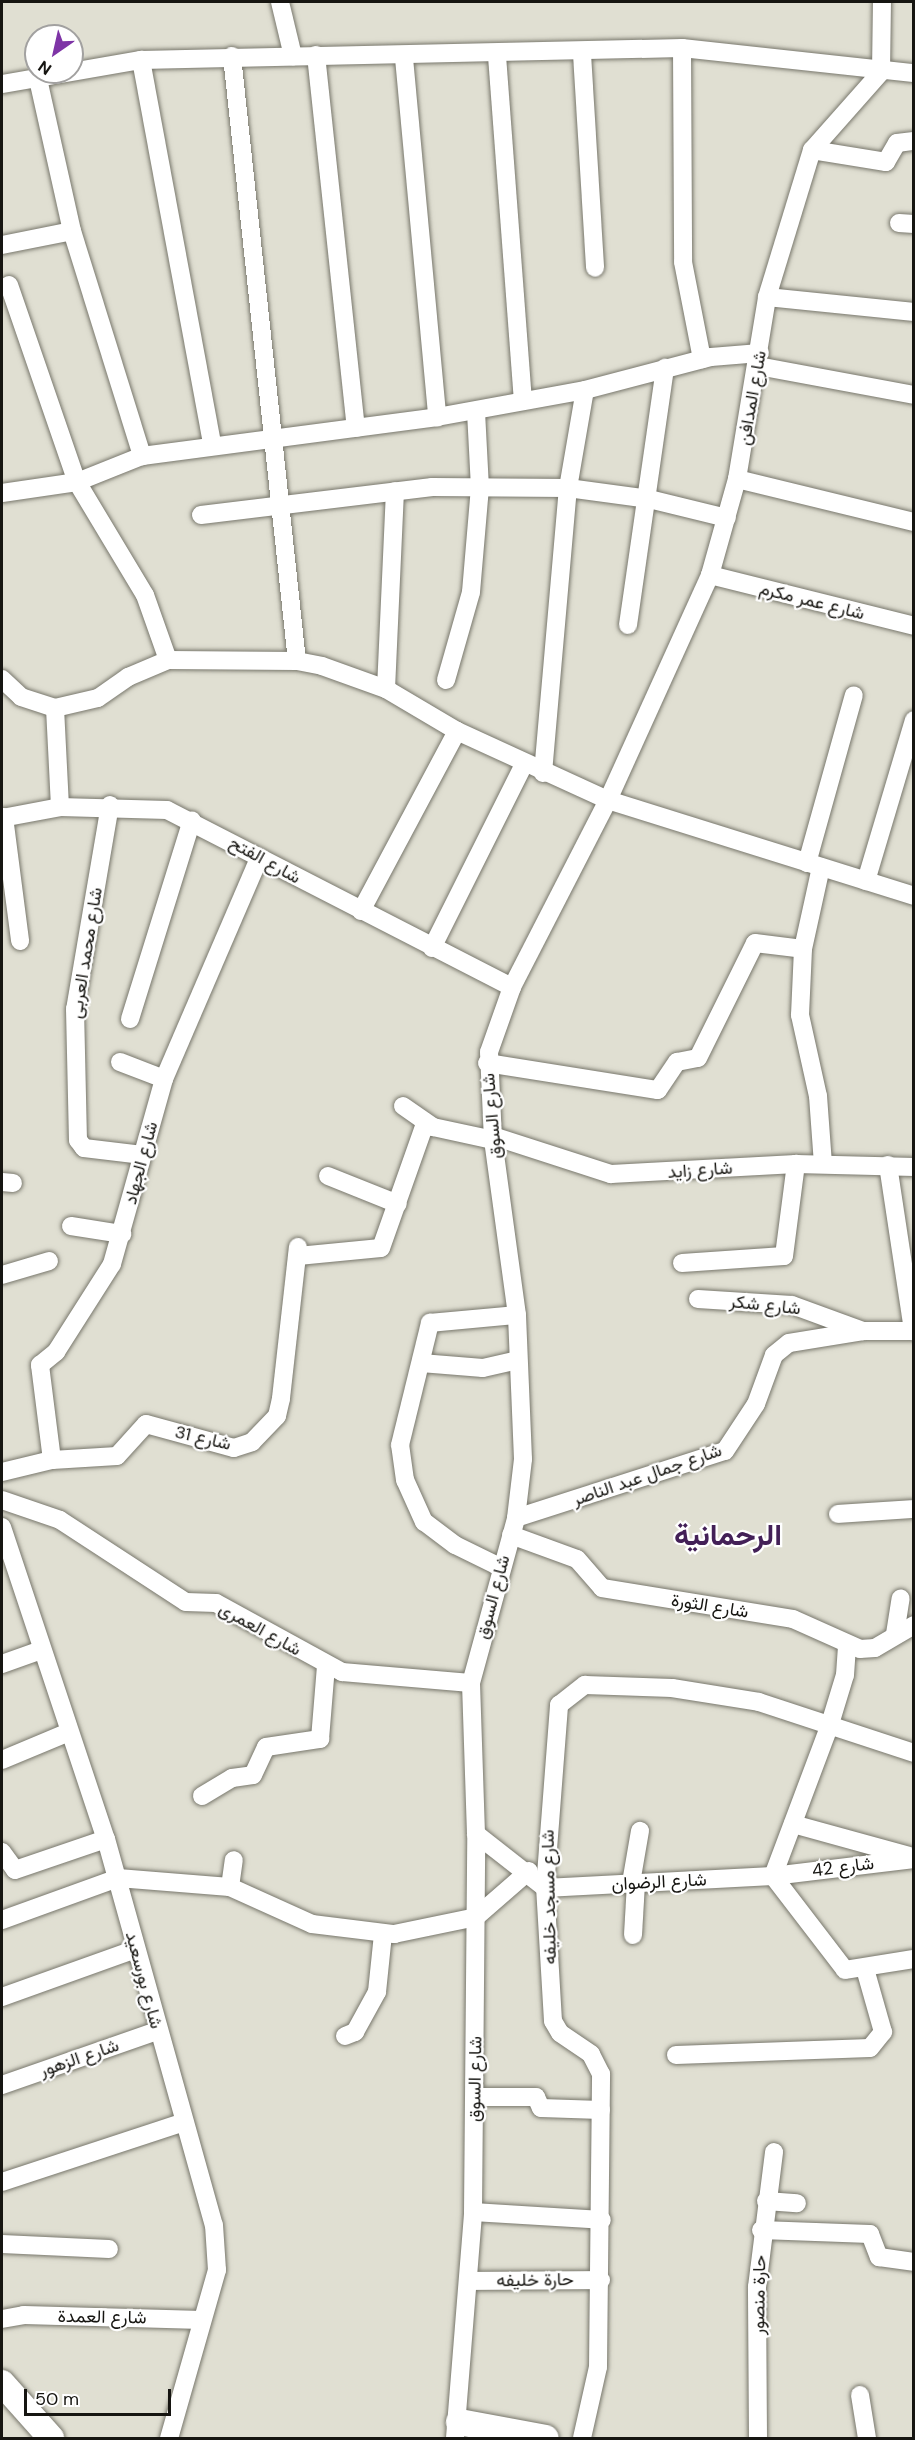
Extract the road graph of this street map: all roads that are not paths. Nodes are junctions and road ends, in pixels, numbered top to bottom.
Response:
1 (280, 2) edge
2 (882, 2) edge
3 (682, 48) junction
4 (582, 54) junction
5 (316, 55) junction
6 (232, 56) junction
7 (293, 56) junction
8 (497, 56) junction
9 (404, 58) junction
10 (141, 60) junction
11 (84, 71) edge
12 (881, 72) junction
13 (914, 74) edge
14 (24, 81) edge
15 (2, 84) edge
16 (39, 84) edge
17 (914, 141) edge
18 (812, 150) junction
19 (72, 231) junction
20 (2, 245) edge
21 (595, 268) dead end
22 (9, 285) dead end
23 (767, 297) junction
24 (914, 312) edge
25 (702, 359) junction
26 (759, 360) junction
27 (665, 368) junction
28 (585, 390) junction
29 (914, 395) edge
30 (523, 399) junction
31 (476, 411) junction
32 (437, 417) junction
33 (356, 428) junction
34 (274, 439) junction
35 (212, 443) junction
36 (142, 456) junction
37 (737, 479) junction
38 (77, 482) junction
39 (480, 488) junction
40 (568, 488) junction
41 (395, 491) junction
42 (2, 493) edge
43 (649, 499) junction
44 (284, 505) junction
45 (201, 515) dead end
46 (727, 518) junction
47 (914, 522) edge
48 (710, 575) junction
49 (628, 625) dead end
50 (914, 627) edge
51 (168, 660) junction
52 (297, 660) junction
53 (2, 679) edge
54 (446, 680) dead end
55 (386, 689) junction
56 (854, 695) dead end
57 (55, 708) junction
58 (914, 720) edge
59 (457, 731) junction
60 (524, 764) junction
61 (543, 773) junction
62 (608, 800) junction
63 (110, 805) junction
64 (60, 807) junction
65 (2, 817) edge
66 (192, 820) junction
67 (259, 858) junction
68 (814, 865) junction
69 (866, 881) junction
70 (914, 896) edge
71 (361, 911) junction
72 (20, 941) dead end
73 (432, 948) junction
74 (803, 949) junction
75 (512, 987) junction
76 (130, 1020) dead end
77 (120, 1062) dead end
78 (487, 1063) junction
79 (164, 1079) junction
80 (403, 1106) dead end
81 (425, 1124) junction
82 (493, 1138) junction
83 (143, 1155) junction
84 (796, 1164) junction
85 (823, 1164) junction
86 (888, 1165) junction
87 (914, 1167) edge
88 (328, 1176) dead end
89 (398, 1204) junction
90 (71, 1226) dead end
91 (122, 1234) junction
92 (49, 1261) dead end
93 (682, 1263) dead end
94 (2, 1275) edge
95 (698, 1299) dead end
96 (517, 1315) junction
97 (863, 1331) junction
98 (913, 1331) edge
99 (518, 1360) junction
100 (421, 1363) junction
101 (52, 1460) junction
102 (2, 1472) edge
103 (2, 1500) edge
104 (914, 1509) edge
105 (838, 1514) dead end
106 (513, 1526) junction
107 (2, 1527) edge
108 (500, 1567) junction
109 (901, 1598) dead end
110 (914, 1625) edge
111 (895, 1634) junction
112 (847, 1644) junction
113 (41, 1650) junction
114 (2, 1664) edge
115 (326, 1666) junction
116 (471, 1683) junction
117 (830, 1724) junction
118 (69, 1732) junction
119 (914, 1753) edge
120 (2, 1760) edge
121 (202, 1796) dead end
122 (793, 1824) junction
123 (640, 1831) dead end
124 (476, 1834) junction
125 (106, 1839) junction
126 (2, 1852) edge
127 (914, 1858) edge
128 (234, 1860) dead end
129 (529, 1871) junction
130 (773, 1876) junction
131 (118, 1878) junction
132 (634, 1883) junction
133 (230, 1887) junction
134 (545, 1888) junction
135 (476, 1917) junction
136 (2, 1920) edge
137 (383, 1934) junction
138 (633, 1935) dead end
139 (136, 1949) junction
140 (914, 1959) edge
141 (859, 1970) junction
142 (2, 1997) edge
143 (157, 2031) junction
144 (345, 2036) dead end
145 (676, 2055) dead end
146 (2, 2085) edge
147 (475, 2097) junction
148 (601, 2110) junction
149 (184, 2122) junction
150 (774, 2152) dead end
151 (2, 2182) edge
152 (766, 2201) junction
153 (797, 2203) dead end
154 (473, 2212) junction
155 (602, 2220) junction
156 (761, 2230) junction
157 (2, 2244) edge
158 (108, 2249) dead end
159 (914, 2262) edge
160 (601, 2280) junction
161 (470, 2281) junction
162 (2, 2319) edge
163 (202, 2319) junction
164 (2, 2383) edge
165 (861, 2395) dead end
166 (457, 2430) edge
167 (46, 2437) edge
168 (169, 2439) edge
169 (546, 2439) edge
170 (582, 2439) edge
171 (758, 2439) edge
172 (867, 2439) edge

1 - 7 street
2 - 12 street
3 - 4 street
3 - 12 street
3 - 25 street
4 - 8 street
4 - 21 street
5 - 7 street
5 - 9 street
5 - 33 street
6 - 7 street
6 - 10 street
6 - 34 street
8 - 9 street
8 - 30 street
9 - 32 street
10 - 11 street
10 - 35 street
12 - 13 street
12 - 18 street, شارع المدافن
14 - 15 street
16 - 19 street
17 - 18 street
18 - 23 street, شارع المدافن
19 - 20 street
19 - 36 street
22 - 38 street
23 - 24 street
23 - 26 street, شارع المدافن
25 - 26 street
25 - 27 street
26 - 29 street
26 - 37 street, شارع المدافن
27 - 28 street
27 - 43 street
28 - 30 street
28 - 40 street
30 - 31 street
31 - 32 street
31 - 39 street
32 - 33 street
33 - 34 street
34 - 35 street
34 - 44 street
35 - 36 street
36 - 38 street
37 - 46 street, شارع المدافن
37 - 47 street
38 - 42 street
38 - 51 street
39 - 40 street
39 - 41 street
39 - 54 street
40 - 43 street
40 - 61 street
41 - 44 street
41 - 55 street
43 - 46 street
43 - 49 street
44 - 45 street
44 - 52 street
46 - 48 street, شارع المدافن
48 - 50 street, شارع عمر مكرم
48 - 62 street, شارع المدافن
51 - 52 street
51 - 57 street
52 - 55 street
53 - 57 street
55 - 59 street
56 - 68 street
57 - 64 street
58 - 69 street
59 - 60 street
59 - 71 street
60 - 61 street
60 - 73 street
61 - 62 street
62 - 68 street
62 - 75 street, شارع السوق
63 - 64 street, شارع الفتح
63 - 66 street, شارع الفتح
63 - 83 street, شارع محمد العربى
64 - 65 street, شارع الفتح
65 - 72 street
66 - 67 street, شارع الفتح
66 - 76 street
67 - 71 street, شارع الفتح
67 - 79 street, شارع الجهاد
68 - 69 street
68 - 74 street
69 - 70 street
71 - 73 street, شارع الفتح
73 - 75 street, شارع الفتح
74 - 78 street
74 - 85 street
75 - 78 street, شارع السوق
77 - 79 street
78 - 82 street, شارع السوق
79 - 83 street, شارع الجهاد
80 - 81 street
81 - 82 street, شارع زايد
81 - 89 street
82 - 84 street, شارع زايد
82 - 96 street, شارع السوق
83 - 91 street, شارع الجهاد
84 - 85 street, شارع زايد
84 - 93 street
85 - 86 street, شارع زايد
86 - 87 street, شارع زايد
86 - 98 street
88 - 89 street
89 - 101 street, شارع 31
90 - 91 street
91 - 101 street, شارع الجهاد
92 - 94 street
95 - 97 street, شارع شكر
96 - 99 street, شارع السوق
96 - 100 street
97 - 98 street
97 - 106 street, شارع جمال عبد الناصر
99 - 100 street
99 - 106 street, شارع السوق
100 - 108 street
101 - 102 street, شارع 31
103 - 115 street, شارع العمرى
104 - 105 street
106 - 108 street, شارع السوق
106 - 112 street, شارع الثورة
107 - 113 street, شارع بورسعيد
108 - 116 street, شارع السوق
109 - 111 street
110 - 111 street, شارع الثورة
111 - 112 street, شارع الثورة
112 - 117 street
113 - 114 street
113 - 118 street, شارع بورسعيد
115 - 116 street, شارع العمرى
115 - 121 street
116 - 124 street, شارع السوق
117 - 119 street, شارع مسجد خليفه
117 - 122 street
117 - 134 street, شارع مسجد خليفه
118 - 120 street
118 - 125 street, شارع بورسعيد
122 - 127 street, شارع 42
122 - 130 street
123 - 132 street
124 - 129 street
124 - 135 street, شارع السوق
125 - 126 street
125 - 131 street, شارع بورسعيد
127 - 130 street, شارع 42
128 - 133 street
129 - 134 street
129 - 135 street
130 - 132 street, شارع الرضوان
130 - 141 street
131 - 133 street
131 - 136 street
131 - 139 street, شارع بورسعيد
132 - 134 street, شارع الرضوان
132 - 138 street
133 - 137 street
134 - 148 street, شارع مسجد خليفه
135 - 137 street
135 - 147 street, شارع السوق
137 - 144 street
139 - 142 street
139 - 143 street, شارع بورسعيد
140 - 141 street
141 - 145 street
143 - 146 street, شارع الزهور
143 - 149 street, شارع بورسعيد
147 - 148 street
147 - 154 street, شارع السوق
148 - 155 street, شارع مسجد خليفه
149 - 151 street
149 - 163 street, شارع بورسعيد
150 - 152 street, حارة منصور
152 - 153 street
152 - 156 street, حارة منصور
154 - 155 street
154 - 161 street, شارع السوق
155 - 160 street, شارع مسجد خليفه
156 - 159 street
156 - 171 street, حارة منصور
157 - 158 street
160 - 161 street, حارة خليفه
160 - 170 street, شارع مسجد خليفه
161 - 166 street, شارع السوق
162 - 163 street, شارع العمدة
163 - 168 street, شارع بورسعيد
164 - 167 street
165 - 172 street
166 - 169 street

